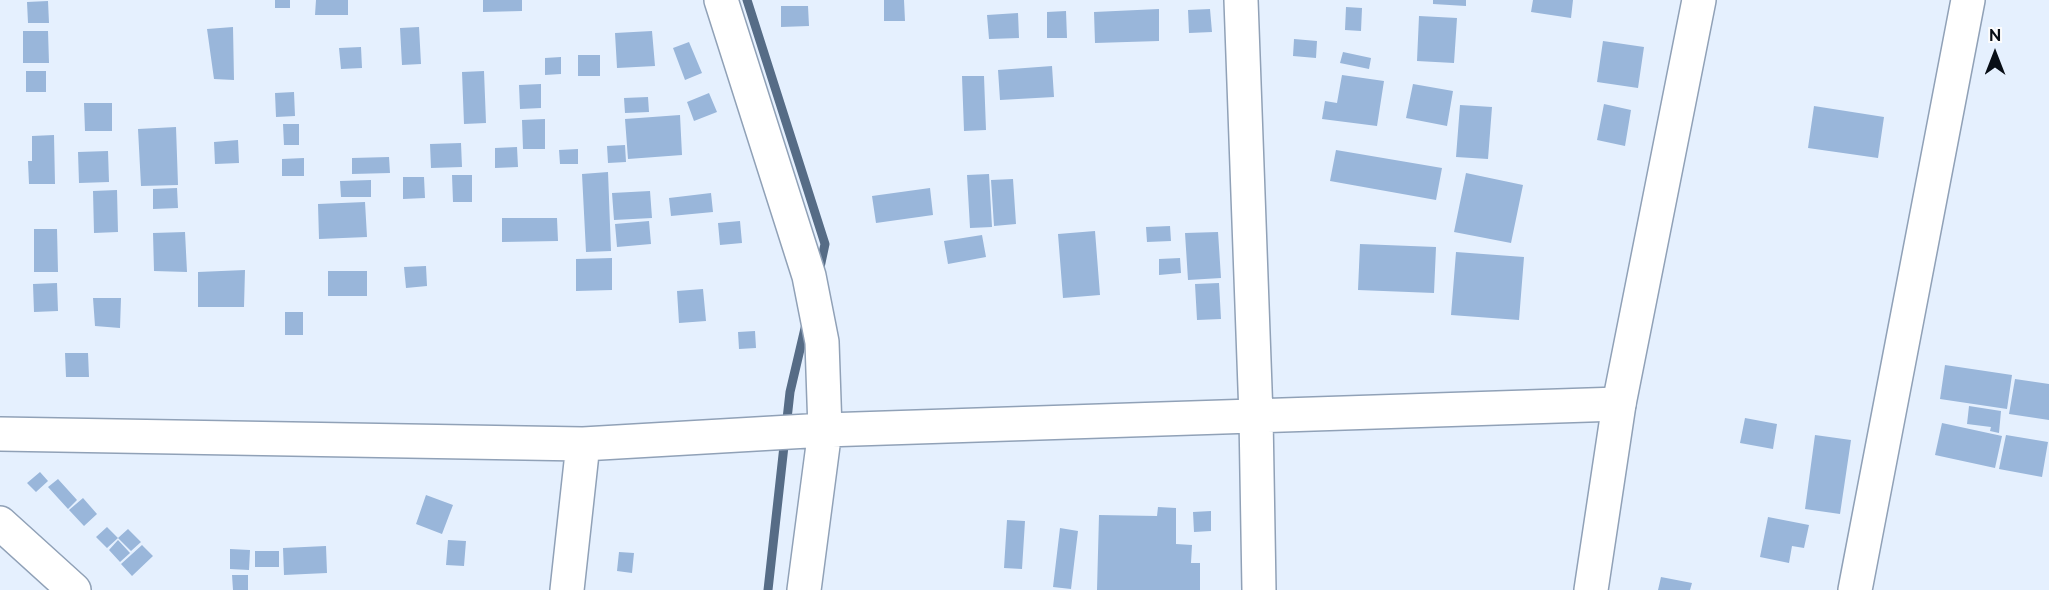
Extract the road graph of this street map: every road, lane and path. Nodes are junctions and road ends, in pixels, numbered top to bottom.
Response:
1 (721, 0) edge
2 (1241, 0) edge
3 (1699, 0) edge
4 (1968, 0) edge
5 (1620, 404) junction
6 (1256, 416) junction
7 (825, 430) junction
8 (0, 434) edge
9 (583, 444) junction
10 (0, 523) edge
11 (74, 590) edge
12 (567, 590) edge
13 (804, 590) edge
14 (1258, 590) edge
15 (1591, 590) edge
16 (1855, 590) edge

1 - 7 street
2 - 6 street
3 - 5 street
4 - 16 street
5 - 6 street
5 - 15 street
6 - 7 street
6 - 14 street
7 - 9 street
7 - 13 street
8 - 9 street
9 - 12 street
10 - 11 street

